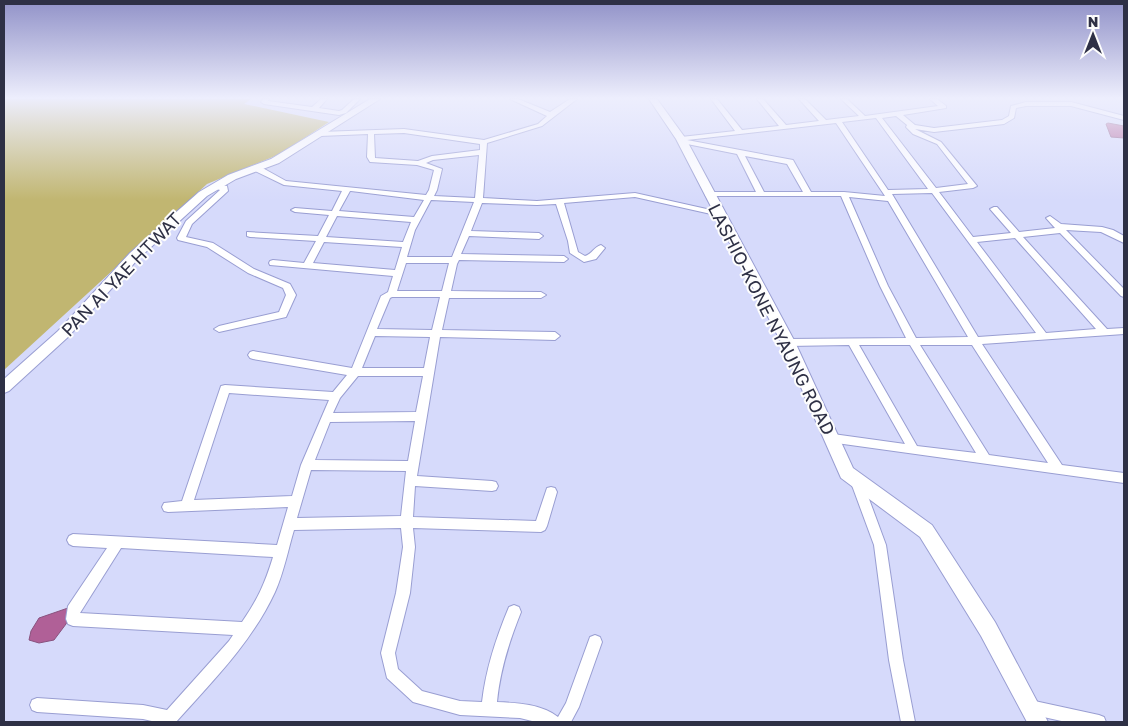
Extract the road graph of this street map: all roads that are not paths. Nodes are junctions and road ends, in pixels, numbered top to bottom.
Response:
1 (371, 132) edge
2 (349, 133) edge
3 (413, 133) edge
4 (520, 133) edge
5 (676, 133) edge
6 (734, 133) edge
7 (846, 133) edge
8 (890, 133) edge
9 (915, 133) edge
10 (320, 134) joint
11 (681, 140) junction
12 (484, 147) junction
13 (740, 153) junction
14 (418, 163) junction
15 (256, 168) junction
16 (217, 186) junction
17 (347, 189) junction
18 (932, 191) junction
19 (709, 194) junction
20 (761, 194) junction
21 (808, 194) junction
22 (844, 194) junction
23 (889, 195) junction
24 (429, 198) junction
25 (479, 201) junction
26 (560, 203) junction
27 (994, 209) dead end
28 (295, 210) dead end
29 (333, 214) junction
30 (720, 214) junction
31 (1050, 218) dead end
32 (416, 220) junction
33 (1061, 229) junction
34 (467, 233) junction
35 (250, 234) dead end
36 (1017, 235) junction
37 (538, 236) dead end
38 (320, 240) junction
39 (970, 240) junction
40 (1124, 240) edge
41 (406, 245) junction
42 (601, 248) dead end
43 (455, 258) junction
44 (564, 259) dead end
45 (402, 260) junction
46 (273, 263) dead end
47 (307, 266) junction
48 (398, 272) junction
49 (392, 294) junction
50 (1124, 294) edge
51 (541, 295) dead end
52 (446, 296) junction
53 (220, 329) dead end
54 (1124, 331) edge
55 (372, 332) junction
56 (1104, 332) junction
57 (437, 334) junction
58 (555, 336) dead end
59 (1044, 337) junction
60 (975, 341) junction
61 (788, 342) junction
62 (852, 342) junction
63 (913, 342) junction
64 (253, 355) dead end
65 (355, 372) junction
66 (428, 372) junction
67 (4, 387) edge
68 (336, 396) junction
69 (420, 416) junction
70 (326, 418) junction
71 (833, 439) junction
72 (914, 450) junction
73 (986, 460) junction
74 (307, 465) junction
75 (413, 466) junction
76 (1059, 470) junction
77 (1124, 478) edge
78 (856, 480) junction
79 (410, 481) junction
80 (492, 486) dead end
81 (551, 492) dead end
82 (296, 500) junction
83 (186, 506) junction
84 (168, 507) dead end
85 (406, 522) junction
86 (289, 524) junction
87 (74, 540) dead end
88 (117, 543) junction
89 (282, 551) junction
90 (514, 612) dead end
91 (245, 629) junction
92 (595, 642) dead end
93 (37, 705) dead end
94 (1030, 707) junction
95 (490, 709) junction
96 (168, 721) edge
97 (552, 722) edge
98 (563, 722) edge
99 (908, 722) edge
100 (1038, 722) edge
101 (1099, 722) edge

1 - 14 street
2 - 10 street
3 - 12 street
4 - 12 street
5 - 11 main road, LASHIO-KONE NYAUNG ROAD
6 - 11 street
7 - 23 street
8 - 18 street
9 - 18 street
10 - 15 main road, PAN AI YAE HTWAT
11 - 13 street
11 - 19 main road, LASHIO-KONE NYAUNG ROAD
12 - 14 street
12 - 25 street
13 - 20 street
13 - 21 street
14 - 24 street
15 - 16 main road, PAN AI YAE HTWAT
15 - 17 street
16 - 53 street
16 - 67 main road, PAN AI YAE HTWAT
17 - 24 street
17 - 29 street
18 - 23 street
18 - 39 street
19 - 20 street
19 - 30 main road, LASHIO-KONE NYAUNG ROAD
20 - 21 street
21 - 22 street
22 - 23 street
22 - 63 street
23 - 60 street
24 - 25 street
24 - 32 street
25 - 26 street
25 - 34 street
26 - 30 street
26 - 42 street
27 - 36 street
28 - 29 street
29 - 32 street
29 - 38 street
30 - 61 main road, LASHIO-KONE NYAUNG ROAD
31 - 33 street
32 - 41 street
33 - 36 street
33 - 40 street
33 - 50 street
34 - 37 street
34 - 43 street
35 - 38 street
36 - 39 street
36 - 56 street
38 - 41 street
38 - 47 street
39 - 59 street
41 - 45 street
43 - 44 street
43 - 45 street
43 - 52 street
45 - 48 street
46 - 47 street
47 - 48 street
48 - 49 street
49 - 52 street
49 - 55 street
51 - 52 street
52 - 57 street
54 - 56 street
55 - 57 street
55 - 65 street
56 - 59 street
57 - 58 street
57 - 66 street
59 - 60 street
60 - 63 street
60 - 76 street
61 - 62 street
61 - 71 main road, LASHIO-KONE NYAUNG ROAD
62 - 63 street
62 - 72 street
63 - 73 street
64 - 65 street
65 - 66 street
65 - 68 street
66 - 69 street
68 - 70 street
68 - 83 street
69 - 70 street
69 - 75 street
70 - 74 street
71 - 72 street
71 - 78 main road, LASHIO-KONE NYAUNG ROAD
72 - 73 street
73 - 76 street
74 - 75 street
74 - 82 street
75 - 79 street
76 - 77 street
78 - 94 main road, LASHIO-KONE NYAUNG ROAD
78 - 99 street
79 - 80 street
79 - 85 street
81 - 85 street
82 - 83 street
82 - 86 street
83 - 84 street
85 - 86 street
85 - 95 street
86 - 89 street
87 - 88 street
88 - 89 street
88 - 91 street
89 - 91 street
90 - 95 street
91 - 96 street
92 - 98 street
93 - 96 street
94 - 100 main road, LASHIO-KONE NYAUNG ROAD
94 - 101 street
95 - 97 street

